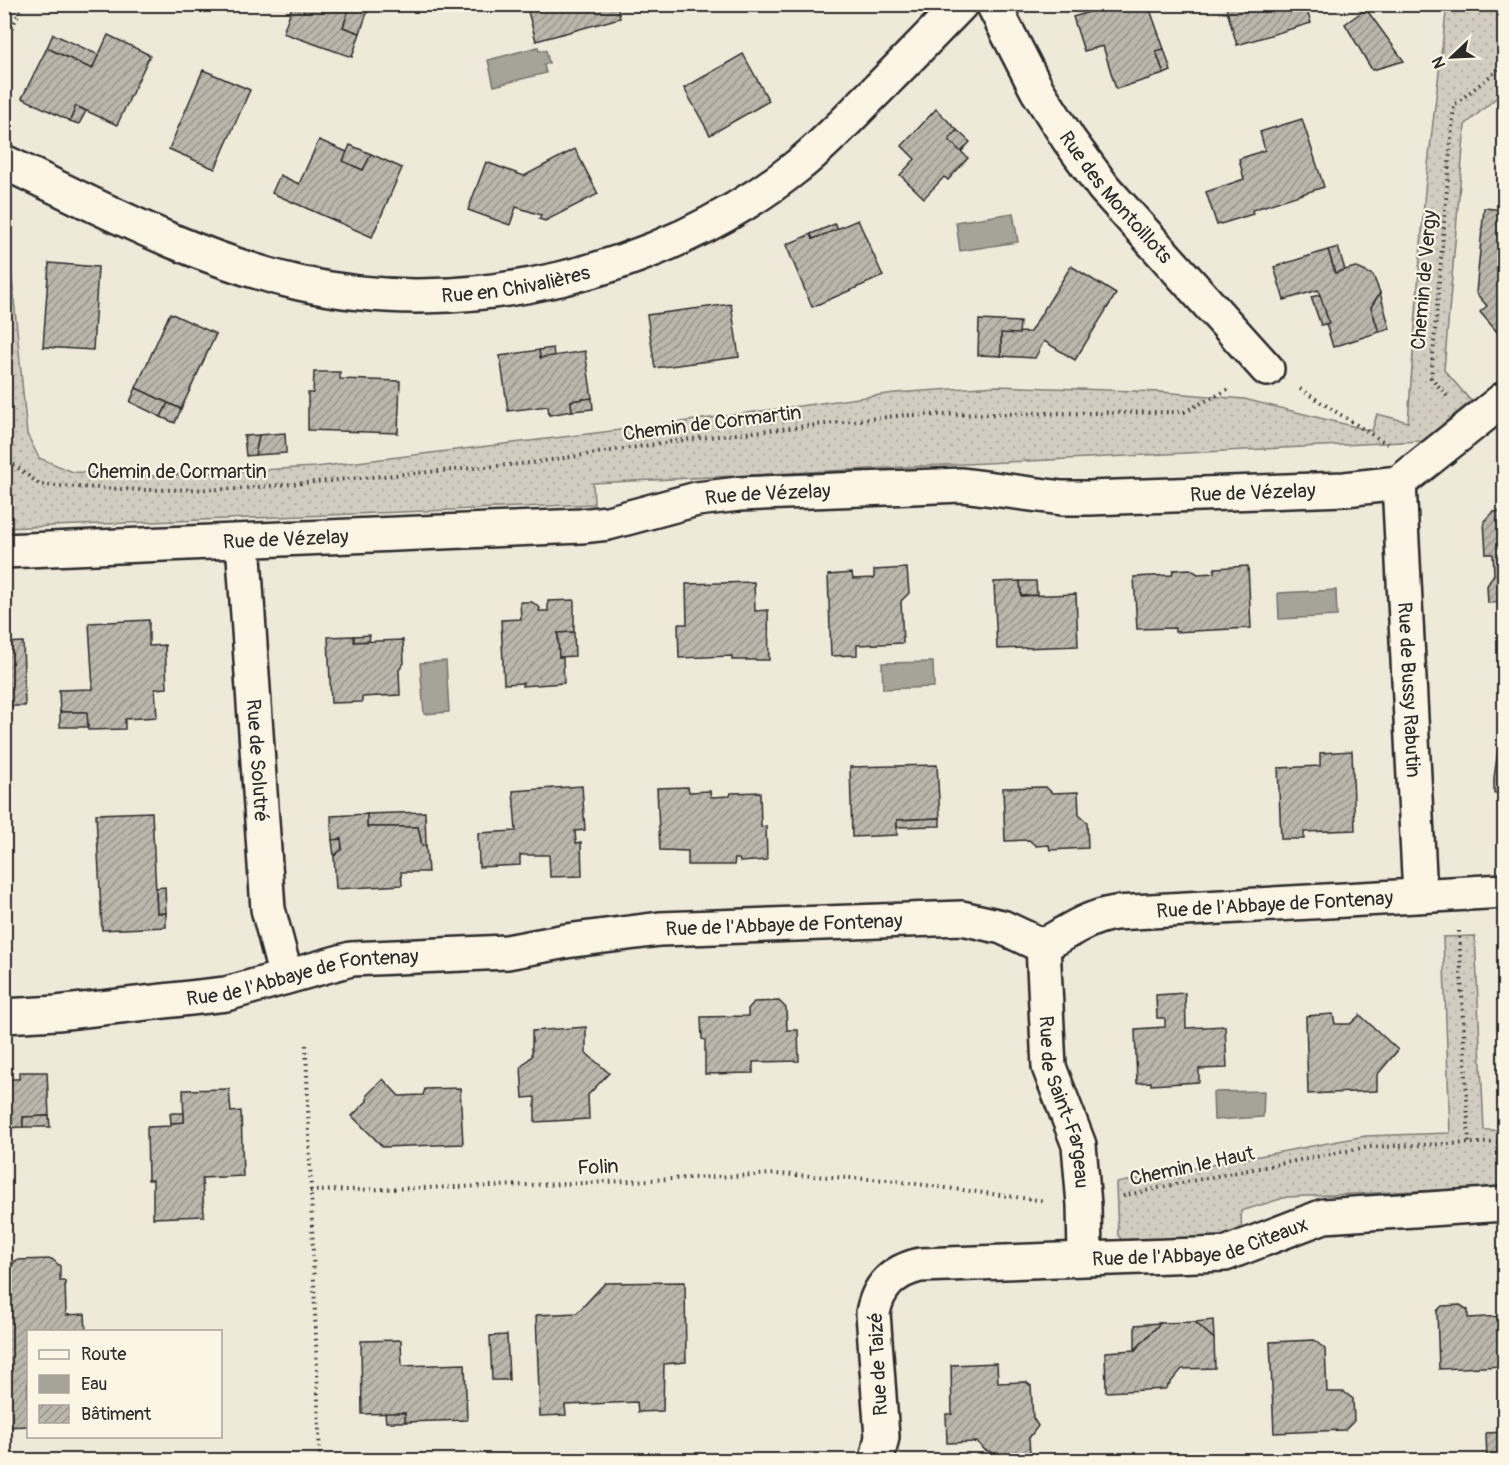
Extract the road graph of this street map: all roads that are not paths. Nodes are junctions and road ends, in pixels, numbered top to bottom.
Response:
1 (961, 4) edge
2 (993, 4) edge
3 (4, 162) edge
4 (1267, 369) road end
5 (1504, 399) edge
6 (1400, 468) junction
7 (243, 542) junction
8 (4, 551) edge
9 (1504, 891) edge
10 (1419, 895) junction
11 (1043, 946) junction
12 (286, 977) junction
13 (4, 1016) edge
14 (1504, 1204) edge
15 (1085, 1258) junction
16 (896, 1274) joint
17 (877, 1461) edge

1 - 3 street, Rue en Chivalières
2 - 4 street, Rue des Montoillots
5 - 6 street
6 - 7 street, Rue de Vézelay
6 - 10 street, Rue de Bussy Rabutin
7 - 8 street, Rue de Vézelay
7 - 12 street, Rue de Solutré
9 - 10 street, Rue de l'Abbaye de Fontenay
10 - 11 street, Rue de l'Abbaye de Fontenay
11 - 12 street, Rue de l'Abbaye de Fontenay
11 - 15 street, Rue de Saint-Fargeau
12 - 13 street, Rue de l'Abbaye de Fontenay
14 - 15 street, Rue de l'Abbaye de Citeaux
15 - 16 street, Rue de l'Abbaye de Citeaux
16 - 17 street, Rue de Taizé

